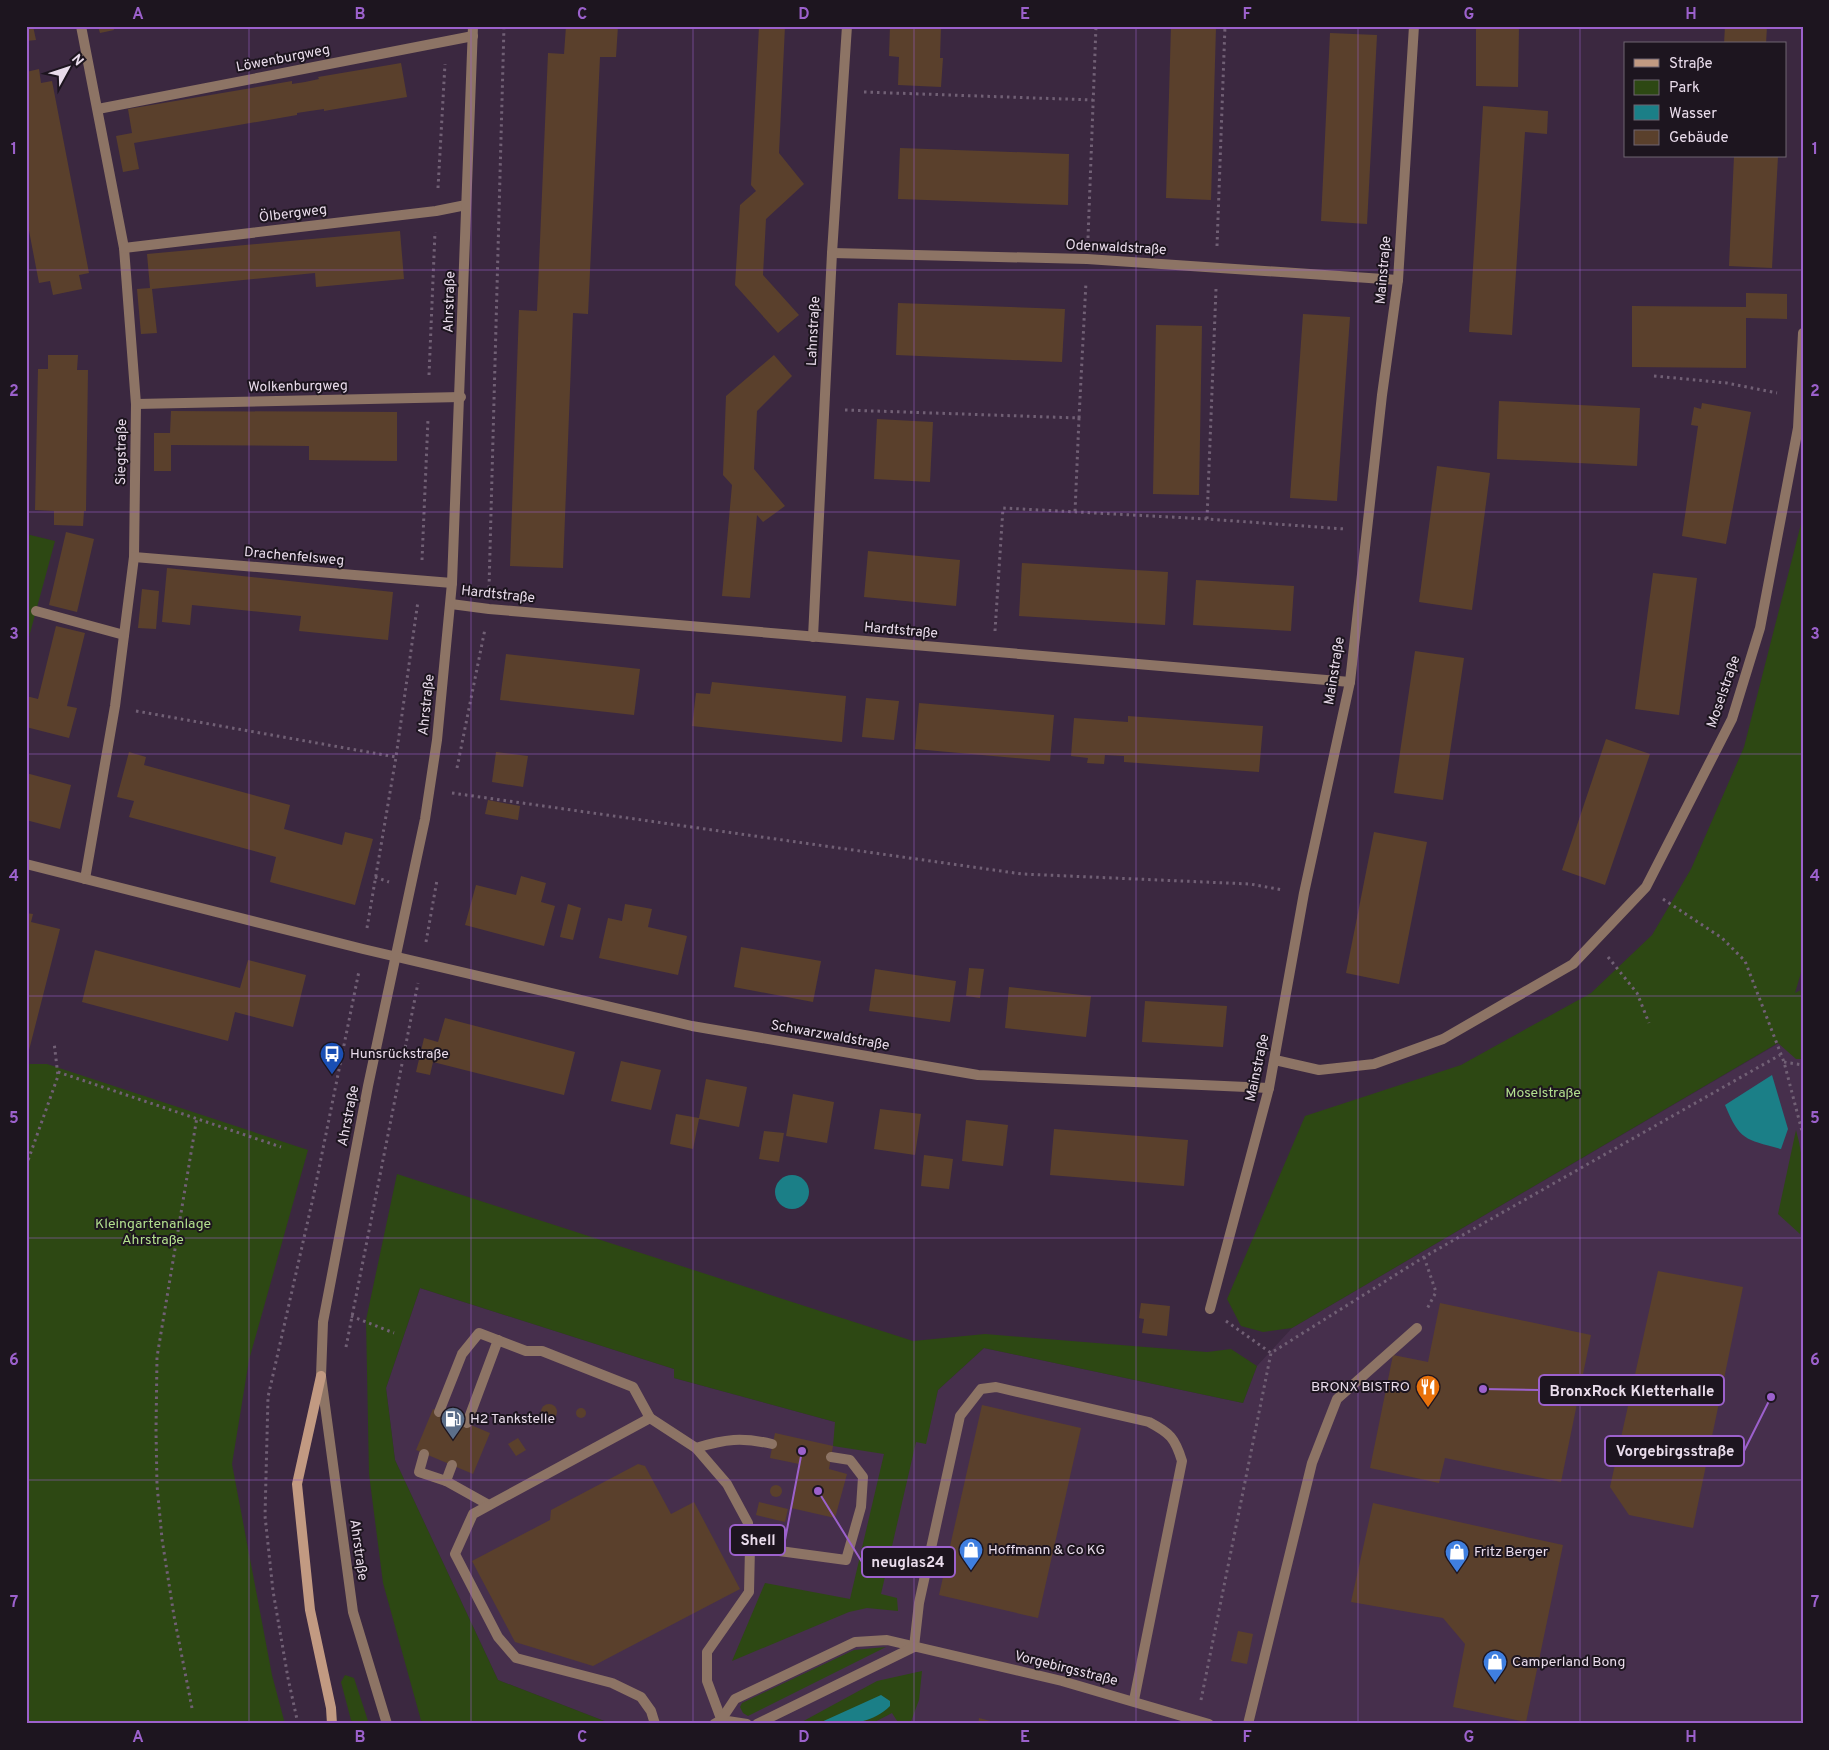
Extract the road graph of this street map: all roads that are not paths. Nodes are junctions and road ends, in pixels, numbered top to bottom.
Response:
1 (81, 26) edge
2 (847, 26) edge
3 (1414, 26) edge
4 (473, 31) edge
5 (98, 109) junction
6 (466, 205) junction
7 (124, 248) junction
8 (832, 253) junction
9 (1398, 280) junction
10 (1803, 333) edge
11 (461, 397) junction
12 (136, 404) junction
13 (134, 557) junction
14 (452, 583) junction
15 (451, 604) junction
16 (36, 611) dead end
17 (124, 635) junction
18 (813, 637) junction
19 (1350, 682) junction
20 (26, 864) edge
21 (85, 878) junction
22 (395, 956) junction
23 (1274, 1060) junction
24 (1269, 1088) junction
25 (1210, 1309) road end
26 (1417, 1328) road end
27 (498, 1340) junction
28 (321, 1376) junction
29 (439, 1412) dead end
30 (650, 1418) junction
31 (467, 1423) dead end
32 (772, 1444) dead end
33 (696, 1448) junction
34 (424, 1454) dead end
35 (830, 1457) dead end
36 (452, 1465) dead end
37 (446, 1481) junction
38 (489, 1506) junction
39 (750, 1547) junction
40 (914, 1647) junction
41 (1134, 1700) junction
42 (331, 1708) junction
43 (1197, 1722) edge
44 (719, 1723) edge
45 (332, 1724) edge
46 (337, 1724) edge
47 (387, 1724) edge
48 (655, 1724) edge
49 (747, 1724) edge
50 (757, 1724) edge
51 (1210, 1724) edge
52 (1248, 1724) edge

1 - 5 street, Siegstraße
2 - 8 street, Lahnstraße
3 - 9 street, Mainstraße
4 - 5 street, Löwenburgweg
4 - 6 street, Ahrstraße
5 - 7 street, Siegstraße
6 - 7 street, Ölbergweg
6 - 11 street, Ahrstraße
7 - 12 street, Siegstraße
8 - 9 street, Odenwaldstraße
8 - 18 street, Lahnstraße
9 - 19 street, Mainstraße
10 - 23 street, Moselstraße
11 - 12 street, Wolkenburgweg
11 - 14 street, Ahrstraße
12 - 13 street, Siegstraße
13 - 14 street, Drachenfelsweg
13 - 17 street, Siegstraße
14 - 15 street, Ahrstraße
15 - 18 street, Hardtstraße
15 - 22 street, Ahrstraße
16 - 17 street
17 - 21 street, Siegstraße
18 - 19 street, Hardtstraße
19 - 23 street, Mainstraße
20 - 21 street
21 - 22 street
22 - 24 street, Schwarzwaldstraße
22 - 28 street, Ahrstraße
23 - 24 street, Mainstraße
24 - 25 street, Mainstraße
26 - 52 street
27 - 29 street
27 - 30 street
27 - 31 street
28 - 42 main road, Ahrstraße
28 - 47 street, Ahrstraße
30 - 33 street
30 - 38 street
32 - 33 street
33 - 39 street
34 - 37 street
35 - 39 street
36 - 37 street
37 - 38 street
38 - 48 street
39 - 44 street
40 - 41 street, Vorgebirgsstraße
40 - 41 street
40 - 44 street, Vorgebirgsstraße
40 - 50 street
41 - 43 street, Vorgebirgsstraße
42 - 45 main road
42 - 46 street, Ahrstraße
43 - 51 street, Vorgebirgsstraße
44 - 49 street

